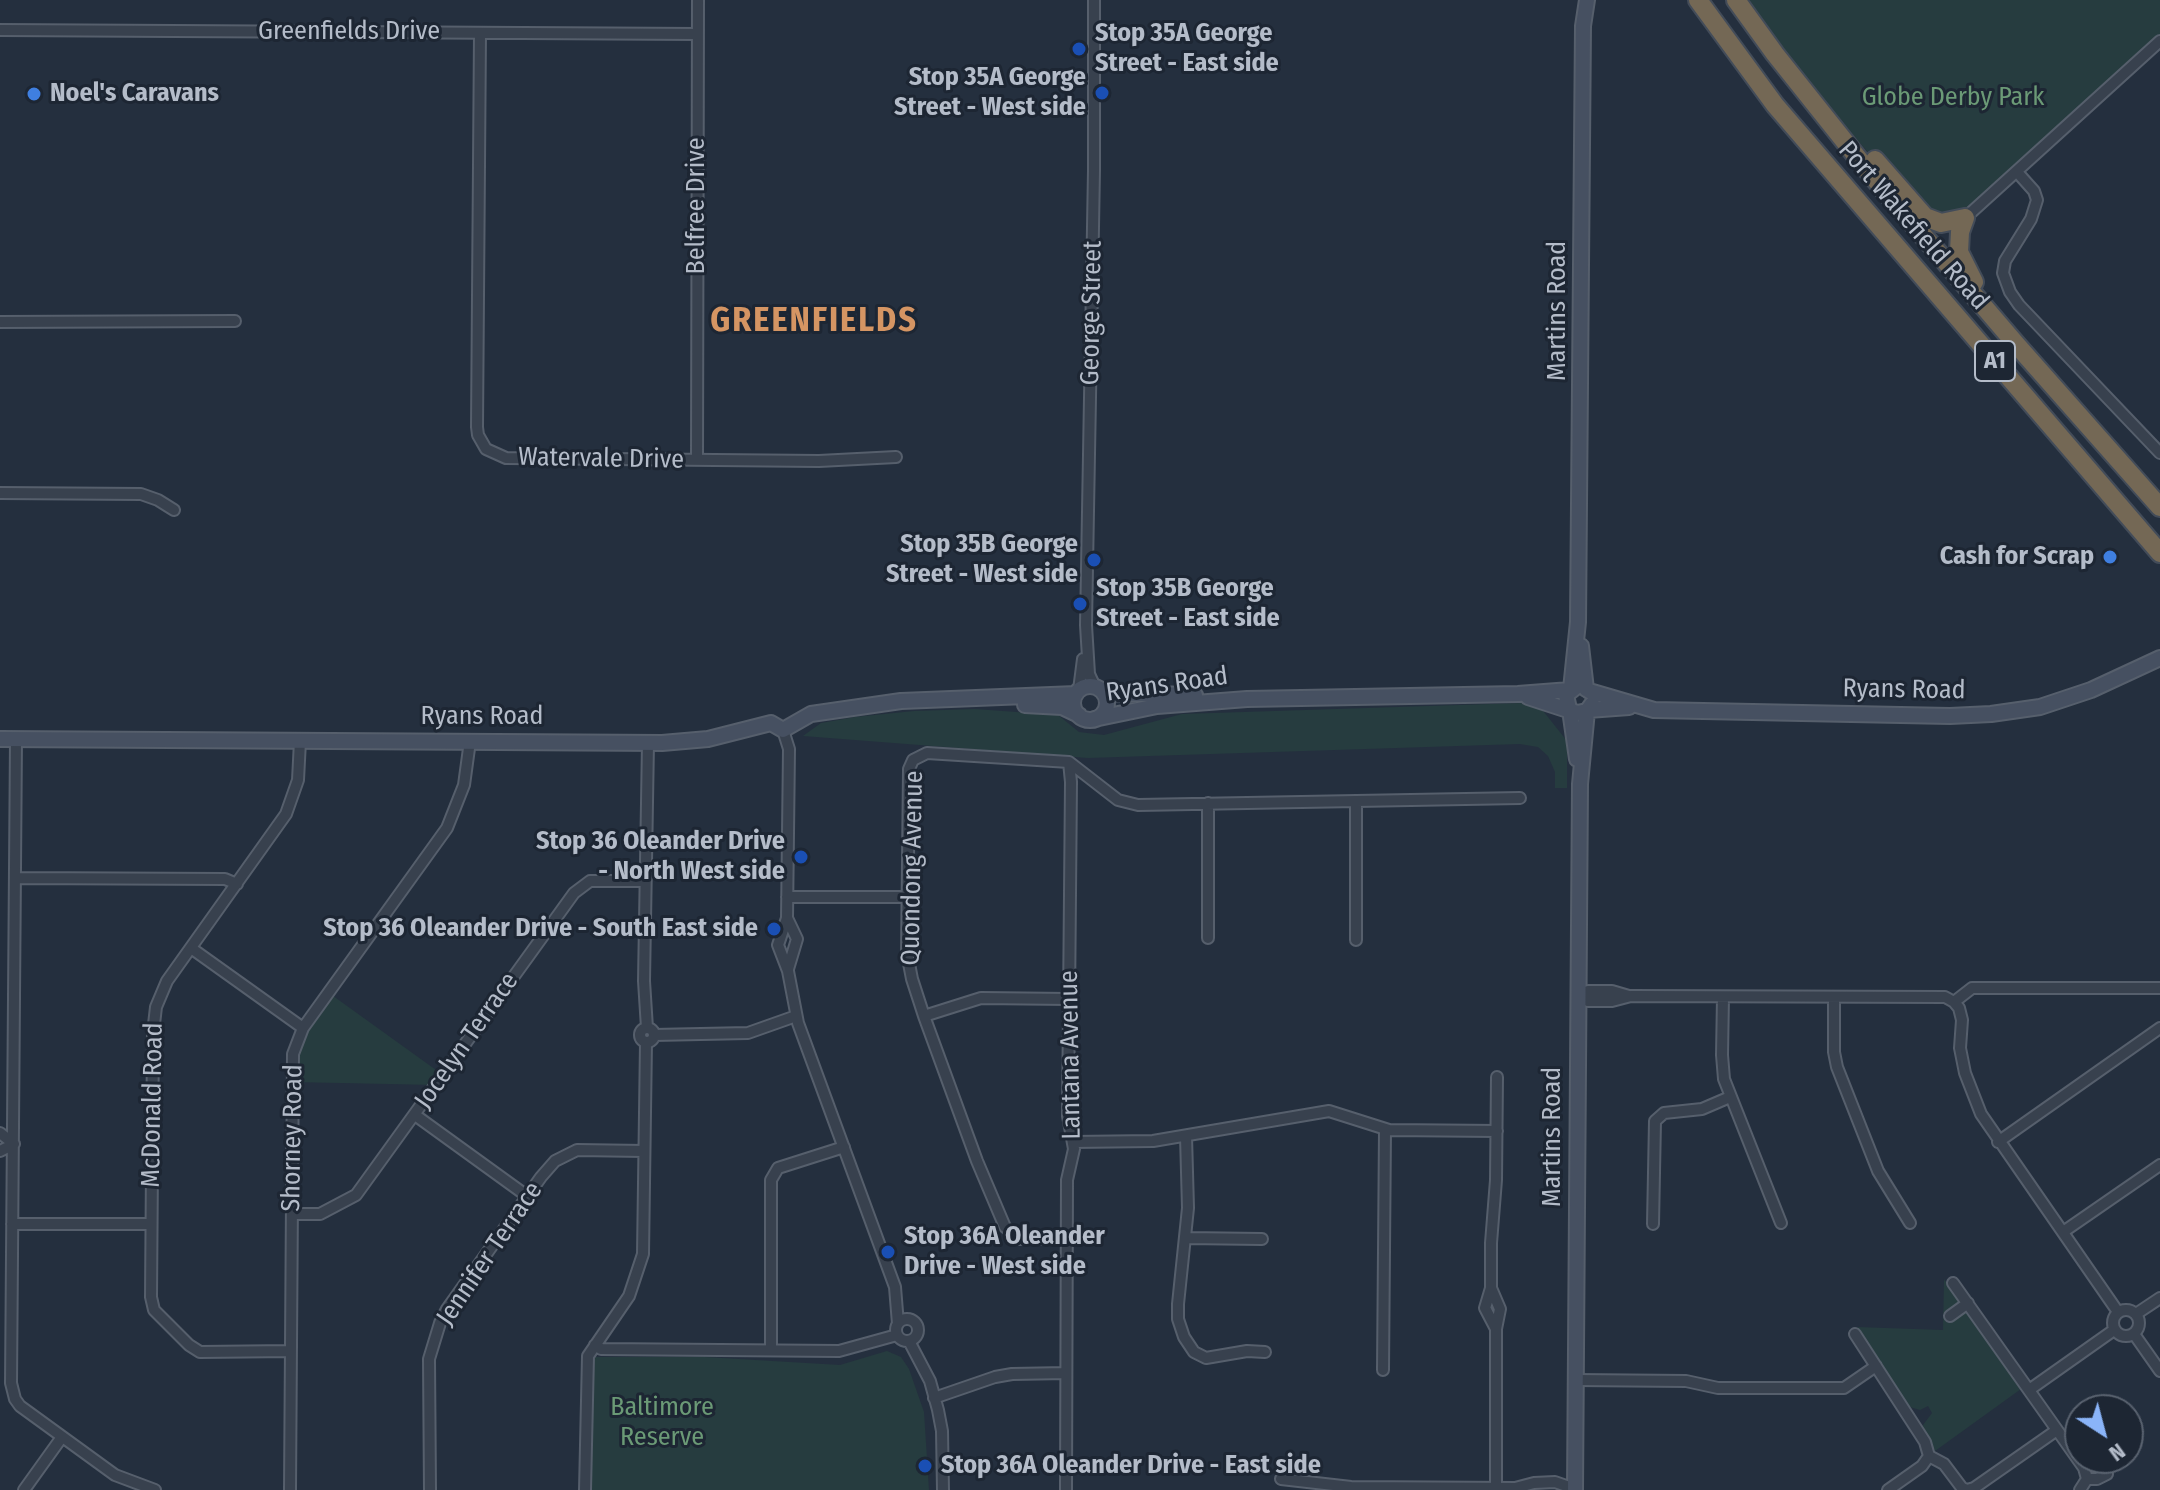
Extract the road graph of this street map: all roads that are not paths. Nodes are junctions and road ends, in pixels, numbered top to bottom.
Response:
1 (698, 0) edge
2 (1094, 0) edge
3 (1587, 0) edge
4 (1698, 0) edge
5 (1736, 0) edge
6 (1744, 0) edge
7 (0, 30) edge
8 (480, 33) junction
9 (697, 34) junction
10 (2160, 41) edge
11 (2017, 172) junction
12 (1965, 218) junction
13 (235, 321) dead end
14 (0, 322) edge
15 (2000, 326) junction
16 (2160, 453) edge
17 (896, 457) dead end
18 (697, 460) junction
19 (0, 493) edge
20 (2160, 507) edge
21 (174, 510) dead end
22 (2160, 553) edge
23 (1578, 622) junction
24 (1086, 625) junction
25 (2160, 658) edge
26 (1100, 690) junction
27 (1570, 690) junction
28 (1588, 690) junction
29 (1078, 692) junction
30 (1518, 694) junction
31 (1247, 699) junction
32 (953, 700) junction
33 (1637, 707) junction
34 (1569, 710) junction
35 (1588, 710) junction
36 (1079, 715) junction
37 (1094, 719) junction
38 (783, 730) junction
39 (0, 739) edge
40 (16, 739) junction
41 (300, 741) junction
42 (470, 741) junction
43 (648, 743) junction
44 (1069, 762) junction
45 (1580, 784) junction
46 (1520, 798) dead end
47 (1356, 802) junction
48 (1208, 803) junction
49 (15, 878) junction
50 (645, 881) junction
51 (237, 884) junction
52 (787, 897) junction
53 (908, 897) junction
54 (787, 918) junction
55 (1208, 938) dead end
56 (1356, 940) dead end
57 (191, 948) junction
58 (788, 971) junction
59 (2160, 988) edge
60 (1578, 996) junction
61 (1723, 997) junction
62 (1834, 997) junction
63 (1069, 999) junction
64 (1954, 1002) junction
65 (796, 1016) junction
66 (924, 1016) junction
67 (303, 1028) junction
68 (2160, 1028) edge
69 (649, 1035) junction
70 (1497, 1077) dead end
71 (1730, 1097) junction
72 (415, 1115) junction
73 (1385, 1130) junction
74 (1497, 1131) junction
75 (0, 1133) edge
76 (1186, 1136) junction
77 (1073, 1142) junction
78 (1998, 1142) junction
79 (14, 1144) junction
80 (844, 1147) junction
81 (0, 1151) edge
82 (644, 1151) junction
83 (2160, 1165) edge
84 (527, 1196) junction
85 (292, 1214) junction
86 (1781, 1223) dead end
87 (1910, 1223) dead end
88 (12, 1224) junction
89 (151, 1224) junction
90 (1653, 1224) dead end
91 (2063, 1232) junction
92 (1067, 1238) junction
93 (1186, 1238) junction
94 (1262, 1239) dead end
95 (1953, 1283) dead end
96 (2160, 1298) edge
97 (1968, 1303) junction
98 (2118, 1312) junction
99 (2136, 1314) junction
100 (1950, 1316) dead end
101 (901, 1326) junction
102 (2114, 1330) junction
103 (1855, 1334) dead end
104 (2134, 1334) junction
105 (909, 1341) junction
106 (595, 1345) junction
107 (771, 1350) junction
108 (291, 1351) junction
109 (1265, 1352) dead end
110 (1876, 1366) junction
111 (1383, 1370) dead end
112 (2160, 1371) edge
113 (1066, 1373) junction
114 (1575, 1380) junction
115 (2029, 1390) junction
116 (934, 1398) junction
117 (2057, 1430) junction
118 (62, 1437) junction
119 (1929, 1456) junction
120 (2107, 1474) dead end
121 (1281, 1479) dead end
122 (2087, 1479) junction
123 (1496, 1488) junction
124 (1407, 1489) edge
125 (1517, 1489) edge
126 (24, 1490) edge
127 (155, 1490) edge
128 (290, 1490) edge
129 (430, 1490) edge
130 (585, 1490) edge
131 (943, 1490) edge
132 (1066, 1490) edge
133 (1574, 1490) edge
134 (1888, 1490) edge
135 (2080, 1490) edge

1 - 9 street, Belfree Drive
2 - 24 street, George Street
3 - 23 street, Martins Road
4 - 22 highway, Port Wakefield Road / A1
5 - 15 highway, Port Wakefield Road / A1
6 - 12 highway
7 - 8 street, Greenfields Drive
8 - 9 street, Greenfields Drive
8 - 18 street, Watervale Drive
9 - 18 street, Belfree Drive
10 - 11 street
11 - 12 street
11 - 16 street, Port Wakefield Road
12 - 15 highway
13 - 14 street
15 - 20 highway, Port Wakefield Road / A1
17 - 18 street, Watervale Drive
19 - 21 street
23 - 27 street, Martins Road
23 - 28 street, Martins Road
24 - 26 street, George Street
24 - 29 street, George Street
25 - 33 street, Ryans Road
26 - 29 street
26 - 31 street, Ryans Road
26 - 37 street
27 - 28 street
27 - 30 street, Ryans Road
27 - 34 street
28 - 33 street, Ryans Road
28 - 35 street
29 - 32 street, Ryans Road
29 - 36 street
30 - 31 street, Ryans Road
30 - 34 street, Ryans Road
31 - 37 street, Ryans Road
32 - 36 street, Ryans Road
32 - 38 street, Ryans Road
33 - 35 street, Ryans Road
34 - 35 street
34 - 45 street, Martins Road
35 - 45 street, Martins Road
36 - 37 street
38 - 43 street, Ryans Road
38 - 52 street
39 - 40 street, Ryans Road
40 - 41 street, Ryans Road
40 - 49 street
41 - 42 street, Ryans Road
41 - 51 street, McDonald Road
42 - 43 street, Ryans Road
42 - 67 street, Shorney Road
43 - 50 street
44 - 48 street
44 - 53 street, Quondong Avenue
44 - 63 street, Lantana Avenue
45 - 60 street, Martins Road
46 - 47 street
47 - 48 street
47 - 56 street
48 - 55 street
49 - 51 street
49 - 79 street
50 - 69 street
50 - 72 street, Jocelyn Terrace
51 - 57 street, McDonald Road
52 - 53 street
52 - 54 street
53 - 66 street, Quondong Avenue
54 - 58 street
54 - 58 street
57 - 67 street
57 - 89 street, McDonald Road
58 - 65 street
59 - 64 street
60 - 61 street
60 - 114 street, Martins Road
61 - 62 street
61 - 71 street
62 - 64 street
62 - 87 street
63 - 66 street
63 - 77 street, Lantana Avenue
64 - 78 street
65 - 69 street
65 - 80 street
66 - 92 street, Quondong Avenue
67 - 85 street, Shorney Road
68 - 78 street
69 - 82 street
70 - 74 street
71 - 86 street
71 - 90 street
72 - 84 street
72 - 85 street, Jocelyn Terrace
73 - 74 street
73 - 76 street
73 - 111 street
74 - 123 street
75 - 79 street
76 - 77 street
76 - 93 street
77 - 92 street, Lantana Avenue
78 - 91 street
79 - 81 street
79 - 88 street
80 - 101 street
80 - 107 street
82 - 84 street, Jennifer Terrace
82 - 106 street
83 - 91 street
84 - 129 street, Jennifer Terrace
85 - 108 street, Shorney Road
88 - 89 street
88 - 118 street
89 - 108 street, McDonald Road
91 - 98 street
92 - 113 street, Lantana Avenue
93 - 94 street
93 - 109 street
95 - 97 street
96 - 99 street
97 - 100 street
97 - 115 street
98 - 99 street
98 - 102 street
99 - 104 street
101 - 105 street
101 - 105 street
101 - 107 street
102 - 104 street
102 - 115 street
103 - 110 street
104 - 112 street
105 - 116 street
106 - 107 street
106 - 130 street
108 - 128 street, Shorney Road
110 - 114 street
110 - 119 street
113 - 116 street
113 - 132 street, Lantana Avenue
114 - 133 street, Martins Road
115 - 117 street
116 - 131 street
117 - 119 street
117 - 122 street
118 - 126 street
118 - 127 street
119 - 134 street
120 - 122 street
121 - 124 street
122 - 135 street
123 - 124 street
123 - 125 street
125 - 133 street

